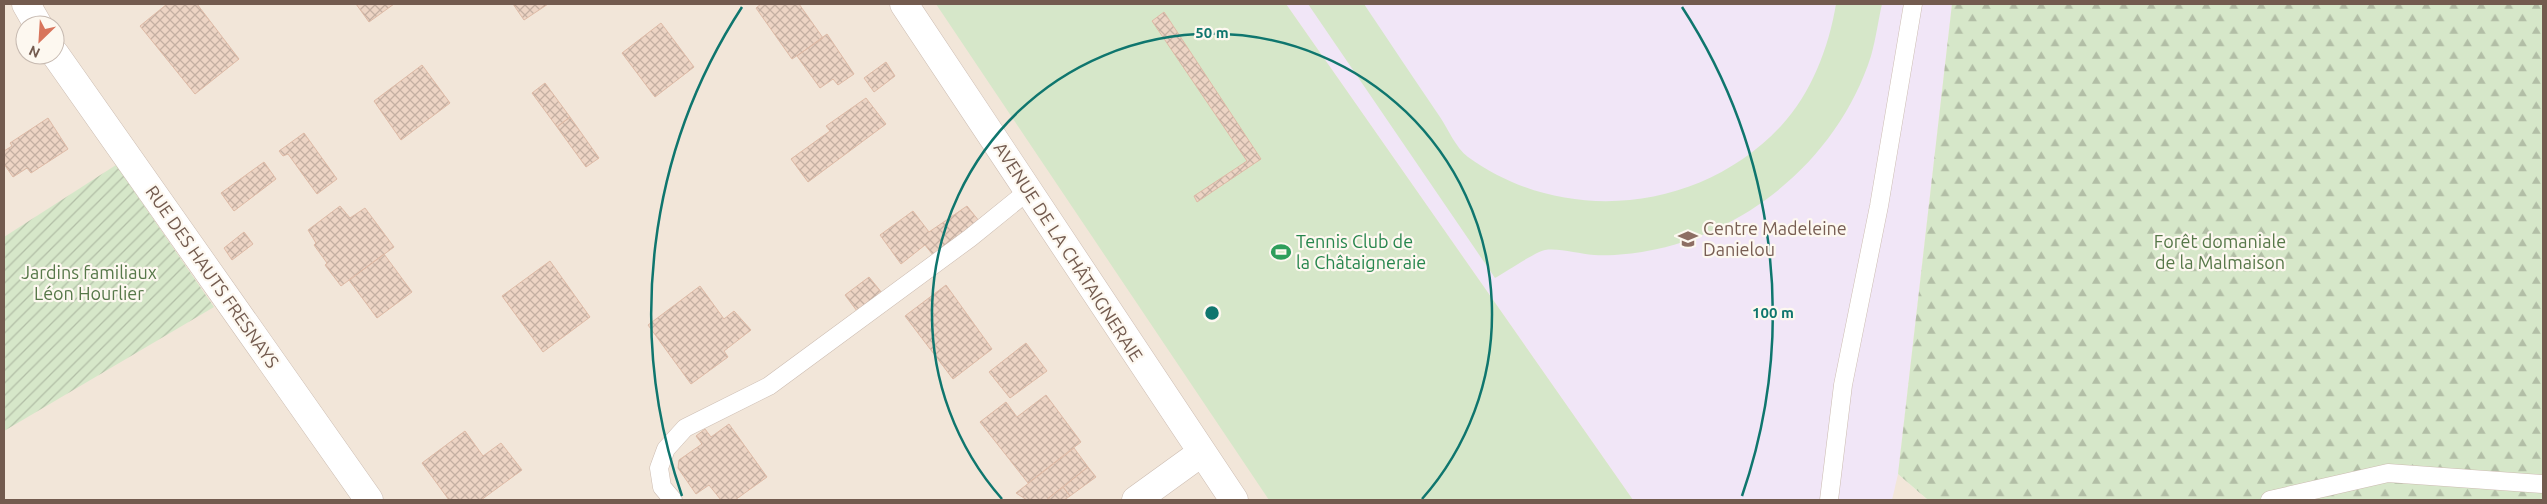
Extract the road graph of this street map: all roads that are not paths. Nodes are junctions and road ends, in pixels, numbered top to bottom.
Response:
1 (26, 4) edge
2 (904, 4) edge
3 (1913, 4) edge
4 (32, 15) edge
5 (63, 65) edge
6 (1028, 191) junction
7 (1201, 453) junction
8 (2543, 484) edge
9 (368, 500) edge
10 (673, 500) edge
11 (1136, 500) edge
12 (1234, 500) edge
13 (1829, 500) edge
14 (2270, 500) edge

1 - 4 street
2 - 6 street, AVENUE DE LA CHÂTAIGNERAIE
3 - 13 lane
5 - 9 street, RUE DES HAUTS FRESNAYS
6 - 7 street, AVENUE DE LA CHÂTAIGNERAIE
6 - 10 lane
7 - 11 street
7 - 12 street, AVENUE DE LA CHÂTAIGNERAIE
8 - 14 lane

